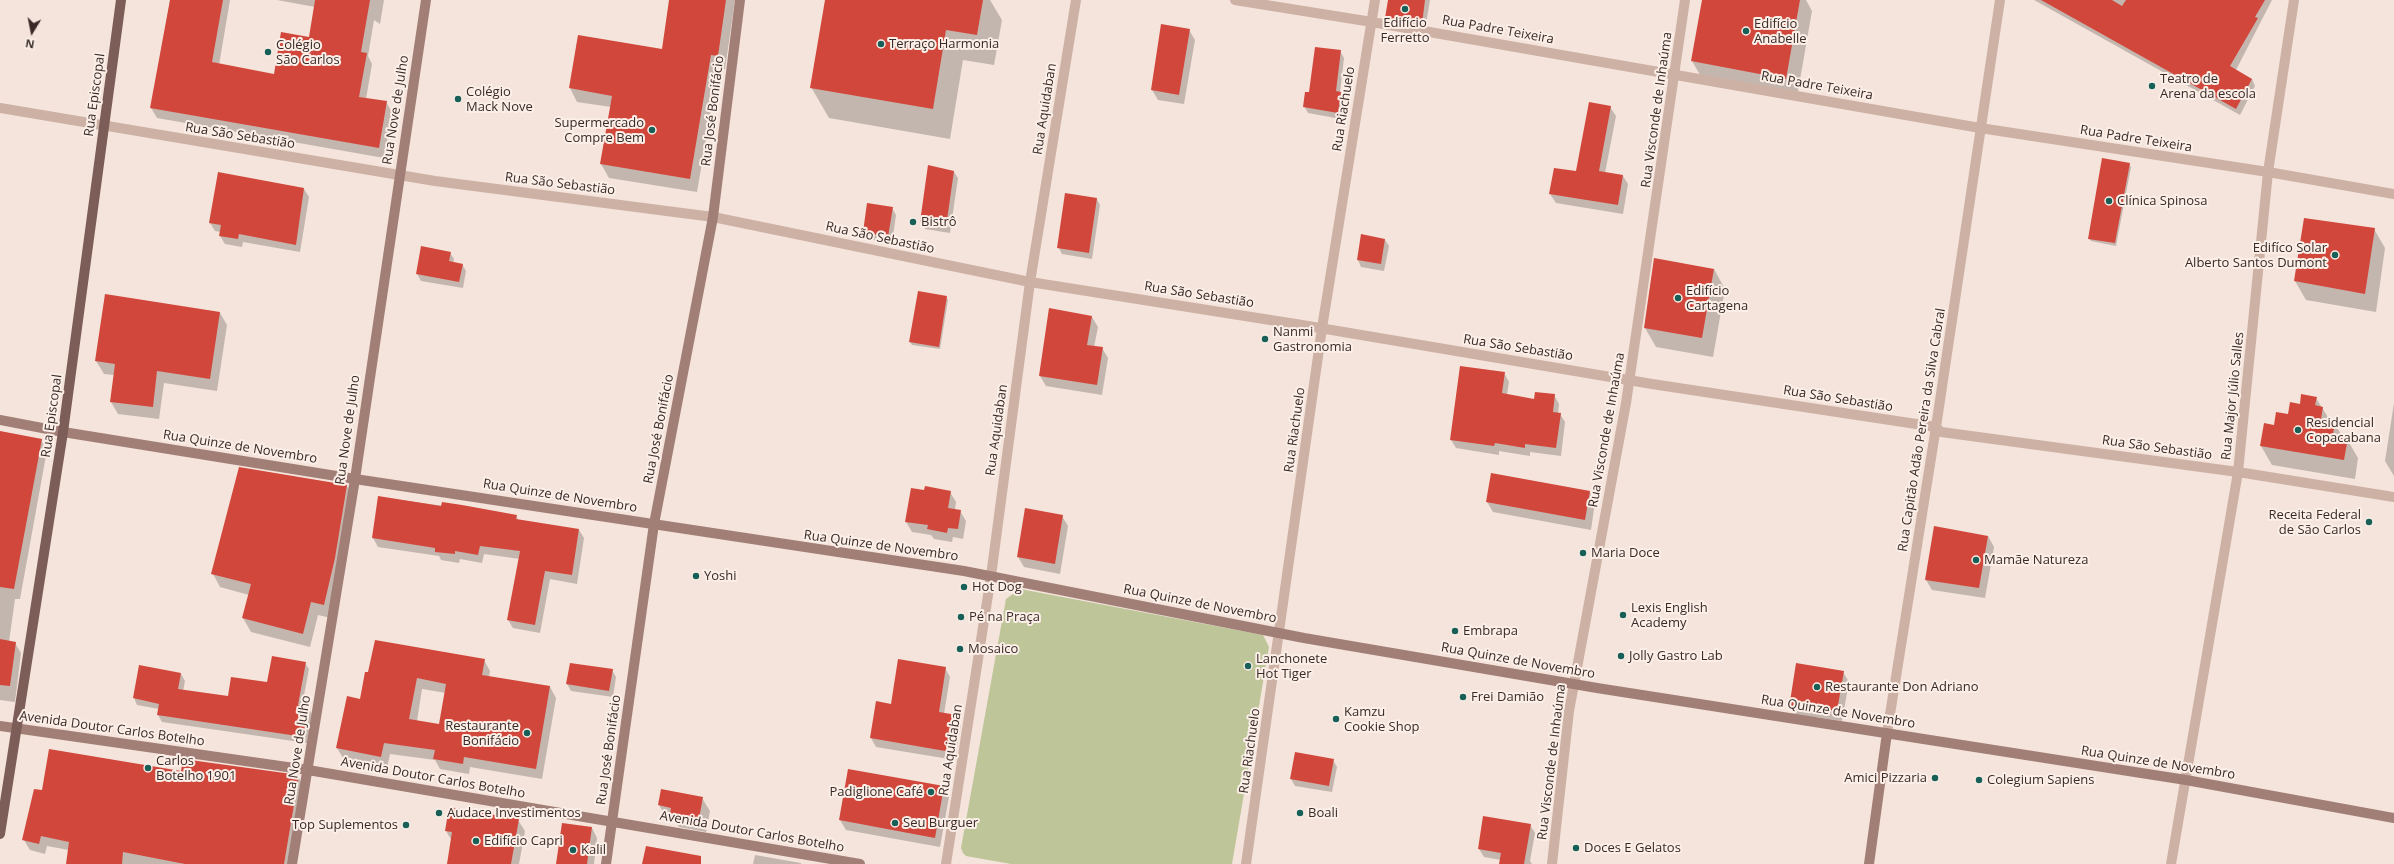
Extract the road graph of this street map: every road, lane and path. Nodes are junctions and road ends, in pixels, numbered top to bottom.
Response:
1 (121, 0) edge
2 (426, 0) edge
3 (740, 0) edge
4 (1076, 0) edge
5 (1235, 0) edge
6 (1375, 0) edge
7 (1685, 0) edge
8 (2000, 0) edge
9 (2294, 0) edge
10 (1372, 22) junction
11 (1675, 74) junction
12 (0, 108) edge
13 (103, 126) junction
14 (1980, 128) junction
15 (2268, 172) junction
16 (399, 175) junction
17 (2394, 194) edge
18 (713, 217) junction
19 (1030, 282) junction
20 (1322, 328) junction
21 (1629, 381) junction
22 (0, 420) edge
23 (1936, 427) junction
24 (63, 432) junction
25 (2238, 472) junction
26 (355, 479) junction
27 (2394, 497) edge
28 (654, 524) junction
29 (991, 576) junction
30 (1280, 634) junction
31 (1574, 684) junction
32 (0, 726) edge
33 (18, 730) junction
34 (1886, 733) junction
35 (308, 770) junction
36 (2186, 780) junction
37 (2394, 818) edge
38 (612, 821) junction
39 (0, 834) edge
40 (292, 864) edge
41 (606, 864) edge
42 (860, 864) edge
43 (946, 864) edge
44 (1246, 864) edge
45 (1552, 864) edge
46 (1869, 864) edge
47 (2171, 864) edge

1 - 13 main road, Rua Episcopal
2 - 16 main road, Rua Nove de Julho
3 - 18 main road, Rua José Bonifácio
4 - 19 street, Rua Aquidaban
5 - 10 street, Rua Padre Teixeira
6 - 10 street, Rua Riachuelo
7 - 11 street, Rua Visconde de Inhaúma
8 - 14 street, Rua Capitão Adão Pereira da Silva Cabral
9 - 15 street, Rua Major Júlio Salles
10 - 11 street, Rua Padre Teixeira
10 - 20 street, Rua Riachuelo
11 - 14 street, Rua Padre Teixeira
11 - 21 street, Rua Visconde de Inhaúma
12 - 13 street, Rua São Sebastião
13 - 16 street, Rua São Sebastião
13 - 24 main road, Rua Episcopal
14 - 15 street, Rua Padre Teixeira
14 - 23 street, Rua Capitão Adão Pereira da Silva Cabral
15 - 17 street, Rua Padre Teixeira
15 - 25 street, Rua Major Júlio Salles
16 - 18 street, Rua São Sebastião
16 - 26 main road, Rua Nove de Julho
18 - 19 street, Rua São Sebastião
18 - 28 main road, Rua José Bonifácio
19 - 20 street, Rua São Sebastião
19 - 29 street, Rua Aquidaban
20 - 21 street, Rua São Sebastião
20 - 30 street, Rua Riachuelo
21 - 23 street, Rua São Sebastião
21 - 31 street, Rua Visconde de Inhaúma
22 - 24 main road, Rua Quinze de Novembro
23 - 25 street, Rua São Sebastião
23 - 34 street, Rua Capitão Adão Pereira da Silva Cabral
24 - 26 main road, Rua Quinze de Novembro
24 - 33 main road, Rua Episcopal
25 - 27 street, Rua São Sebastião
25 - 36 street, Rua Major Júlio Salles
26 - 28 main road, Rua Quinze de Novembro
26 - 35 main road, Rua Nove de Julho
28 - 29 main road, Rua Quinze de Novembro
28 - 38 main road, Rua José Bonifácio
29 - 30 main road, Rua Quinze de Novembro
29 - 43 street, Rua Aquidaban
30 - 31 main road, Rua Quinze de Novembro
30 - 44 street, Rua Riachuelo
31 - 34 main road, Rua Quinze de Novembro
31 - 45 street, Rua Visconde de Inhaúma
32 - 33 main road, Avenida Doutor Carlos Botelho
33 - 35 main road, Avenida Doutor Carlos Botelho
33 - 39 main road, Rua Episcopal
34 - 36 main road, Rua Quinze de Novembro
34 - 46 main road, Rua Capitão Adão Pereira da Silva Cabral
35 - 38 main road, Avenida Doutor Carlos Botelho
35 - 40 main road, Rua Nove de Julho
36 - 37 main road, Rua Quinze de Novembro
36 - 47 street, Rua Major Júlio Salles
38 - 41 main road, Rua José Bonifácio
38 - 42 main road, Avenida Doutor Carlos Botelho

